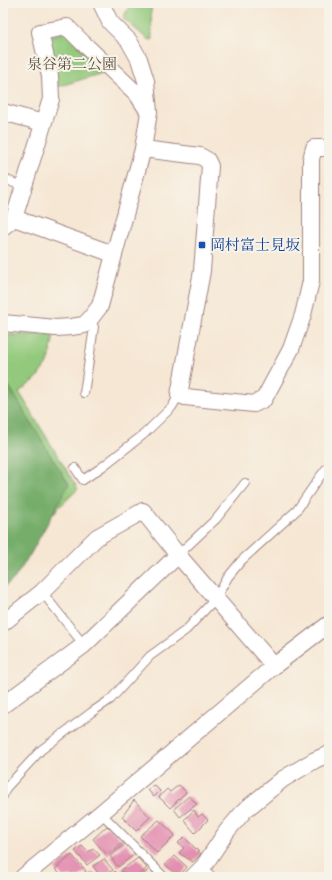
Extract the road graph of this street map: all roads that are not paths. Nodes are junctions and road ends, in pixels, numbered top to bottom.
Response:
1 (101, 3) edge
2 (3, 112) edge
3 (149, 112) junction
4 (43, 123) junction
5 (329, 148) edge
6 (143, 149) junction
7 (3, 178) edge
8 (23, 187) junction
9 (9, 223) edge
10 (113, 254) junction
11 (90, 319) junction
12 (3, 323) edge
13 (84, 393) dead end
14 (180, 395) junction
15 (329, 465) edge
16 (75, 468) dead end
17 (245, 483) dead end
18 (178, 555) junction
19 (42, 592) junction
20 (216, 598) junction
21 (3, 623) edge
22 (329, 624) edge
23 (84, 645) junction
24 (274, 666) junction
25 (3, 705) edge
26 (329, 754) edge
27 (3, 796) edge
28 (101, 813) junction
29 (203, 874) edge
30 (23, 877) edge
31 (164, 877) edge

1 - 3 street
2 - 4 street
3 - 4 street
3 - 6 street
4 - 8 street
5 - 14 street
6 - 10 street
6 - 14 street
7 - 8 lane
8 - 9 street
9 - 10 street
10 - 11 street
11 - 12 street
11 - 13 lane
14 - 16 lane
15 - 20 lane
17 - 18 lane
18 - 19 street
18 - 20 street
18 - 23 street
19 - 21 street
19 - 23 lane
20 - 24 street
20 - 27 lane
22 - 24 street
23 - 25 street
24 - 28 street
26 - 29 street
28 - 30 street
28 - 31 lane

